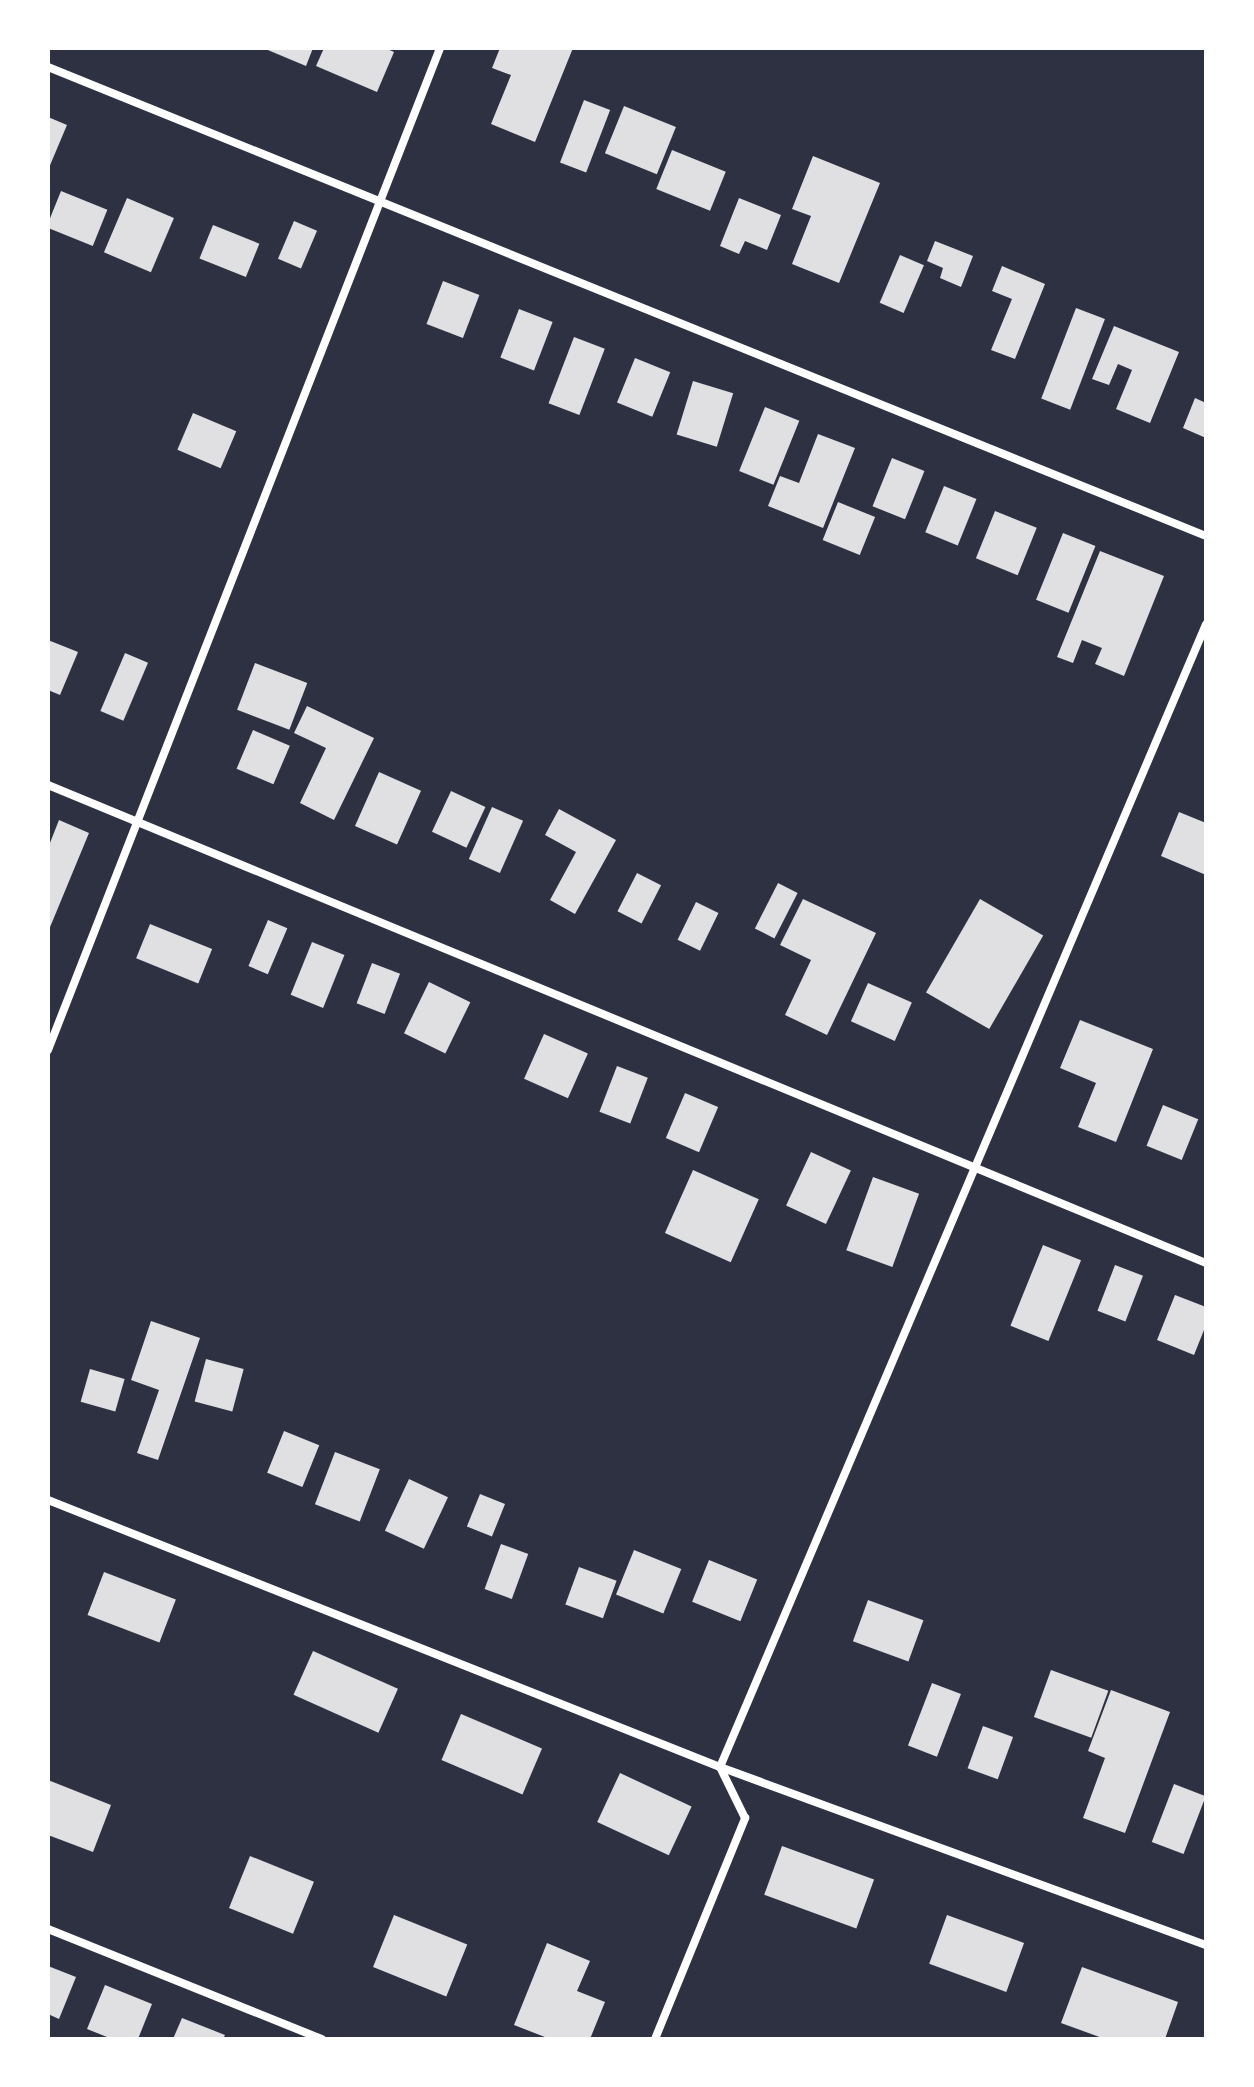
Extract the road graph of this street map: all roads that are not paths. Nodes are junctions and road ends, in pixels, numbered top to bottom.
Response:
1 (440, 48) edge
2 (48, 67) edge
3 (378, 204) junction
4 (1206, 536) edge
5 (1206, 624) edge
6 (48, 785) edge
7 (139, 822) junction
8 (48, 1050) edge
9 (973, 1171) junction
10 (1206, 1263) edge
11 (48, 1500) edge
12 (720, 1767) junction
13 (48, 1929) edge
14 (1206, 1945) edge
15 (322, 2039) edge
16 (655, 2039) edge

1 - 3 street
2 - 3 street
3 - 4 street
3 - 7 street
5 - 9 street
6 - 7 street
7 - 8 street
7 - 9 street
9 - 10 street
9 - 12 street
11 - 12 street
12 - 14 street
12 - 16 street
13 - 15 street

